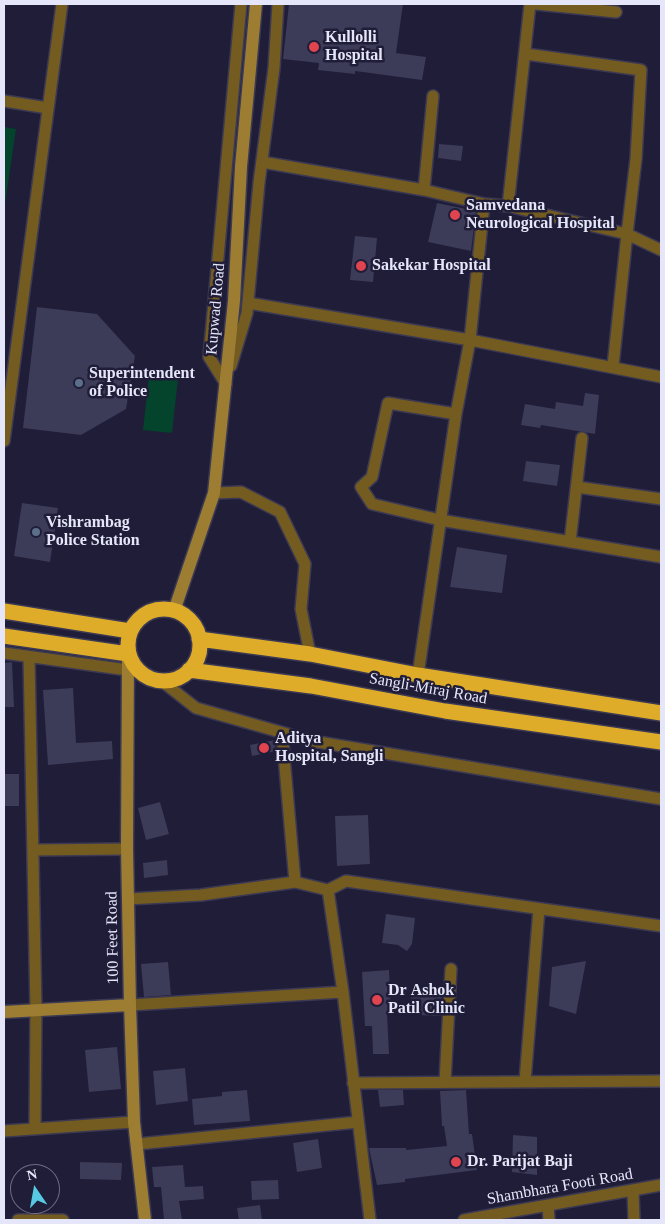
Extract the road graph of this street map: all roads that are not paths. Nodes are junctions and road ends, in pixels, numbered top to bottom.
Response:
1 (62, 4) edge
2 (241, 4) edge
3 (256, 4) edge
4 (278, 4) edge
5 (530, 4) edge
6 (536, 4) edge
7 (616, 12) dead end
8 (526, 54) junction
9 (433, 96) dead end
10 (4, 102) edge
11 (48, 108) junction
12 (262, 162) junction
13 (424, 190) junction
14 (484, 204) junction
15 (508, 206) junction
16 (627, 234) junction
17 (661, 250) edge
18 (248, 303) junction
19 (470, 340) junction
20 (613, 366) junction
21 (661, 377) edge
22 (226, 384) junction
23 (6, 412) edge
24 (456, 414) junction
25 (582, 438) dead end
26 (4, 441) edge
27 (577, 487) junction
28 (214, 493) junction
29 (661, 499) edge
30 (440, 520) junction
31 (570, 542) junction
32 (661, 557) edge
33 (4, 611) edge
34 (174, 611) junction
35 (130, 631) junction
36 (4, 636) edge
37 (199, 639) junction
38 (4, 653) edge
39 (128, 654) junction
40 (310, 654) junction
41 (29, 657) junction
42 (128, 670) junction
43 (189, 670) junction
44 (418, 675) junction
45 (163, 682) junction
46 (661, 713) edge
47 (282, 733) junction
48 (661, 742) edge
49 (661, 798) edge
50 (127, 849) junction
51 (34, 850) junction
52 (295, 882) junction
53 (328, 890) junction
54 (128, 899) junction
55 (539, 909) junction
56 (661, 926) edge
57 (451, 969) dead end
58 (343, 992) junction
59 (130, 1004) junction
60 (36, 1010) junction
61 (4, 1012) edge
62 (661, 1081) edge
63 (445, 1082) junction
64 (525, 1082) junction
65 (354, 1083) junction
66 (134, 1122) junction
67 (358, 1122) junction
68 (36, 1129) junction
69 (4, 1131) edge
70 (138, 1144) junction
71 (661, 1185) edge
72 (633, 1190) junction
73 (548, 1205) junction
74 (18, 1220) edge
75 (63, 1220) edge
76 (145, 1220) edge
77 (370, 1220) edge
78 (467, 1220) edge
79 (549, 1220) edge
80 (634, 1220) edge

1 - 11 street
2 - 22 street
3 - 22 main road, Kupwad Road
4 - 12 street
5 - 8 street
6 - 7 street
8 - 15 street
8 - 16 street
9 - 13 street
10 - 11 street
11 - 23 street
12 - 13 street
12 - 18 street
13 - 14 street
14 - 15 street
14 - 19 street
15 - 16 street
16 - 17 street
16 - 20 street
18 - 19 street
18 - 22 street
19 - 20 street
19 - 24 street
20 - 21 street
22 - 28 main road, Kupwad Road
23 - 26 street
24 - 30 street
24 - 30 street
25 - 27 street
27 - 29 street
27 - 31 street
28 - 34 main road, Kupwad Road
28 - 40 street
30 - 31 street
30 - 44 street
31 - 32 street
33 - 35 highway
34 - 35 highway
34 - 37 highway
35 - 39 highway
36 - 39 highway
37 - 40 highway, Sangli-Miraj Road
37 - 43 highway
38 - 41 street
39 - 42 main road, 100 Feet Road
39 - 45 highway
40 - 44 highway, Sangli-Miraj Road
41 - 42 street
41 - 51 street
42 - 50 main road, 100 Feet Road
43 - 45 highway
43 - 48 highway, Sangli-Miraj Road
44 - 46 highway, Sangli-Miraj Road
45 - 47 street
47 - 49 street
47 - 52 street
50 - 51 street
50 - 54 main road, 100 Feet Road
51 - 60 street
52 - 53 street
52 - 54 street
53 - 55 street
53 - 58 street
54 - 59 main road, 100 Feet Road
55 - 56 street
55 - 64 street
57 - 63 street
58 - 59 street
58 - 65 street
59 - 60 main road
59 - 66 main road, 100 Feet Road
60 - 61 main road
60 - 68 street
62 - 64 street
63 - 64 street
63 - 65 street
65 - 67 street
66 - 68 street
66 - 70 main road, 100 Feet Road
67 - 70 street
67 - 77 street
68 - 69 street
70 - 76 main road, 100 Feet Road
71 - 72 street, Shambhara Footi Road
72 - 73 street, Shambhara Footi Road
72 - 80 street
73 - 78 street, Shambhara Footi Road
73 - 79 street
74 - 75 street

